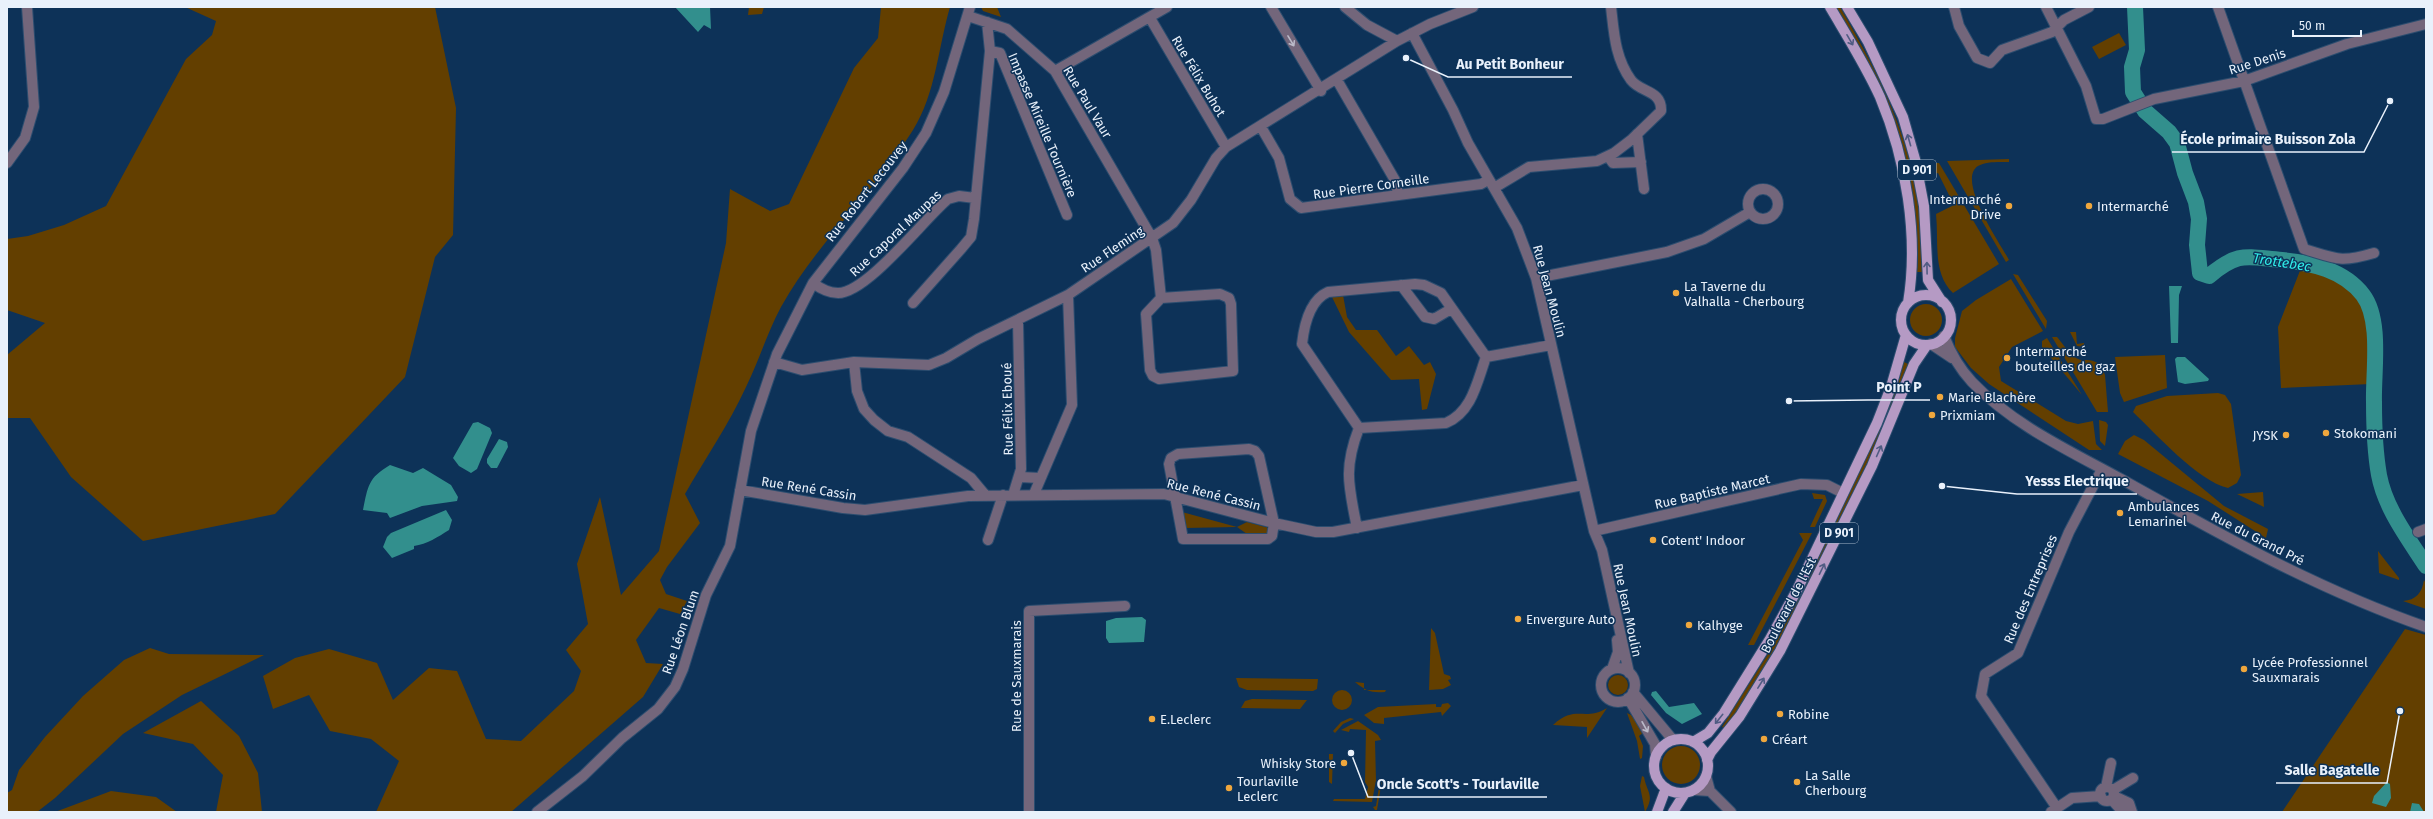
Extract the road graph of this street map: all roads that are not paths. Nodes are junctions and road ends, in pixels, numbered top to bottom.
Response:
1 (27, 7) edge
2 (1167, 7) edge
3 (1271, 7) edge
4 (1345, 7) edge
5 (1473, 7) edge
6 (1610, 7) edge
7 (1830, 7) edge
8 (1847, 7) edge
9 (1954, 7) edge
10 (2046, 7) edge
11 (2089, 7) edge
12 (2218, 7) edge
13 (969, 11) edge
14 (1150, 18) junction
15 (987, 22) junction
16 (2426, 24) edge
17 (2056, 25) junction
18 (1412, 33) junction
19 (1397, 41) junction
20 (990, 51) junction
21 (1055, 71) junction
22 (1337, 80) junction
23 (2244, 81) junction
24 (1321, 91) junction
25 (1261, 127) junction
26 (1637, 134) junction
27 (1226, 147) junction
28 (1608, 156) junction
29 (1641, 162) junction
30 (7, 164) edge
31 (1491, 184) junction
32 (1644, 189) dead end
33 (1398, 195) junction
34 (975, 198) junction
35 (1750, 212) dead end
36 (1067, 215) dead end
37 (1152, 238) junction
38 (2374, 253) dead end
39 (1536, 278) junction
40 (813, 283) junction
41 (1402, 285) junction
42 (1068, 295) junction
43 (1161, 298) junction
44 (1942, 302) junction
45 (913, 303) dead end
46 (1908, 303) junction
47 (1451, 309) junction
48 (1018, 321) junction
49 (1906, 335) junction
50 (1944, 336) junction
51 (1929, 344) junction
52 (1551, 345) junction
53 (1486, 357) junction
54 (1952, 358) junction
55 (774, 362) junction
56 (854, 362) junction
57 (1359, 428) junction
58 (2102, 469) junction
59 (1020, 477) junction
60 (1040, 478) junction
61 (1583, 485) junction
62 (740, 490) junction
63 (1843, 493) junction
64 (1034, 494) junction
65 (1003, 495) junction
66 (1013, 495) junction
67 (986, 496) junction
68 (1175, 496) junction
69 (1274, 523) junction
70 (1357, 528) junction
71 (1598, 530) junction
72 (988, 540) dead end
73 (1125, 606) dead end
74 (2426, 627) edge
75 (1612, 669) junction
76 (1629, 673) junction
77 (1630, 695) junction
78 (1673, 740) junction
79 (1693, 742) junction
80 (1656, 757) junction
81 (1707, 760) junction
82 (2112, 763) dead end
83 (1706, 776) junction
84 (2133, 778) dead end
85 (1666, 788) junction
86 (1689, 791) junction
87 (1710, 791) junction
88 (2111, 793) junction
89 (2054, 810) edge
90 (537, 812) edge
91 (1029, 812) edge
92 (1657, 812) edge
93 (1673, 812) edge
94 (1731, 812) edge
95 (2123, 812) edge
96 (2132, 812) edge

1 - 30 street
2 - 14 street
3 -> 24 street
4 - 19 street
5 - 18 street, Rue Fleming
6 - 26 street
7 -> 46 main road, D 901
44 -> 8 main road, D 901
9 - 17 street
10 - 17 street
11 - 17 street
12 - 23 street
13 - 15 street, Rue Paul Vaur
13 - 40 street, Rue Robert Lecouvey
14 - 21 street
14 - 27 street, Rue Félix Buhot
15 - 20 street
15 - 21 street, Rue Paul Vaur
16 - 23 street, Rue Denis
17 - 23 street, Rue Denis
18 - 19 street, Rue Fleming
18 - 31 street, Rue Jean Moulin
19 - 22 street, Rue Fleming
20 - 34 street
20 - 36 street, Impasse Mireille Tournière
21 - 37 street, Rue Paul Vaur
22 - 24 street, Rue Fleming
22 - 33 street
23 - 38 street
24 - 25 street, Rue Fleming
25 - 27 street, Rue Fleming
25 - 33 street, Rue Pierre Corneille
26 - 28 street
26 - 29 street
27 - 37 street, Rue Fleming
28 - 29 street
28 - 31 street, Rue Pierre Corneille
29 - 32 street
31 - 33 street, Rue Pierre Corneille
31 - 39 street, Rue Jean Moulin
34 - 40 street, Rue Caporal Maupas
34 - 45 street
35 - 39 street
37 - 42 street, Rue Fleming
37 - 43 street, Rue Paul Vaur
39 - 52 street, Rue Jean Moulin
40 - 55 street, Rue Robert Lecouvey
41 - 47 street
41 - 47 street
41 - 57 street
42 - 48 street, Rue Fleming
42 - 60 street
43 - 43 street
44 - 46 main road
44 - 50 main road
46 - 49 main road
47 - 53 street
48 - 56 street, Rue Fleming
48 - 59 street, Rue Félix Eboué
49 - 51 main road
49 - 63 main road, Boulevard de l'Est / D 901
50 - 51 main road
50 - 54 street, Rue du Grand Pré
51 - 54 street, Rue du Grand Pré
81 -> 51 main road, Boulevard de l'Est / D 901
52 - 53 street
52 - 61 street, Rue Jean Moulin
53 - 57 street
54 - 58 street, Rue du Grand Pré
55 - 56 street, Rue Fleming
55 - 62 street, Rue Léon Blum
56 - 67 street
57 - 70 street
58 - 74 street, Rue du Grand Pré
58 - 89 street, Rue des Entreprises
59 - 60 street
59 - 66 street, Rue Félix Eboué
60 - 64 street
61 - 70 street, Rue René Cassin
61 - 71 street, Rue Jean Moulin
62 - 67 street, Rue René Cassin
62 - 90 street, Rue Léon Blum
63 - 71 street, Rue Baptiste Marcet
63 -> 79 main road, Boulevard de l'Est / D 901
64 - 66 street, Rue René Cassin
64 - 68 street, Rue René Cassin
65 - 66 street, Rue René Cassin
65 - 67 street, Rue René Cassin
65 - 72 street
68 - 69 street, Rue René Cassin
68 - 69 street
68 - 69 street
69 - 70 street, Rue René Cassin
71 - 75 street, Rue Jean Moulin
71 - 76 street, Rue Jean Moulin
73 - 91 street, Rue de Sauxmarais
75 - 76 street, Rue Jean Moulin
75 - 77 street, Rue Jean Moulin
76 - 77 street, Rue Jean Moulin
77 - 78 street, Rue Jean Moulin
77 -> 80 street, Rue Jean Moulin
78 - 79 main road
78 - 80 main road
79 - 81 main road
80 - 85 main road
81 - 83 main road
82 - 88 street
83 - 86 main road
83 - 87 street
84 - 88 street
85 - 86 main road
85 - 92 main road
86 - 87 street
86 - 93 main road
87 - 94 street
88 - 89 street
88 - 95 street
88 - 96 street

